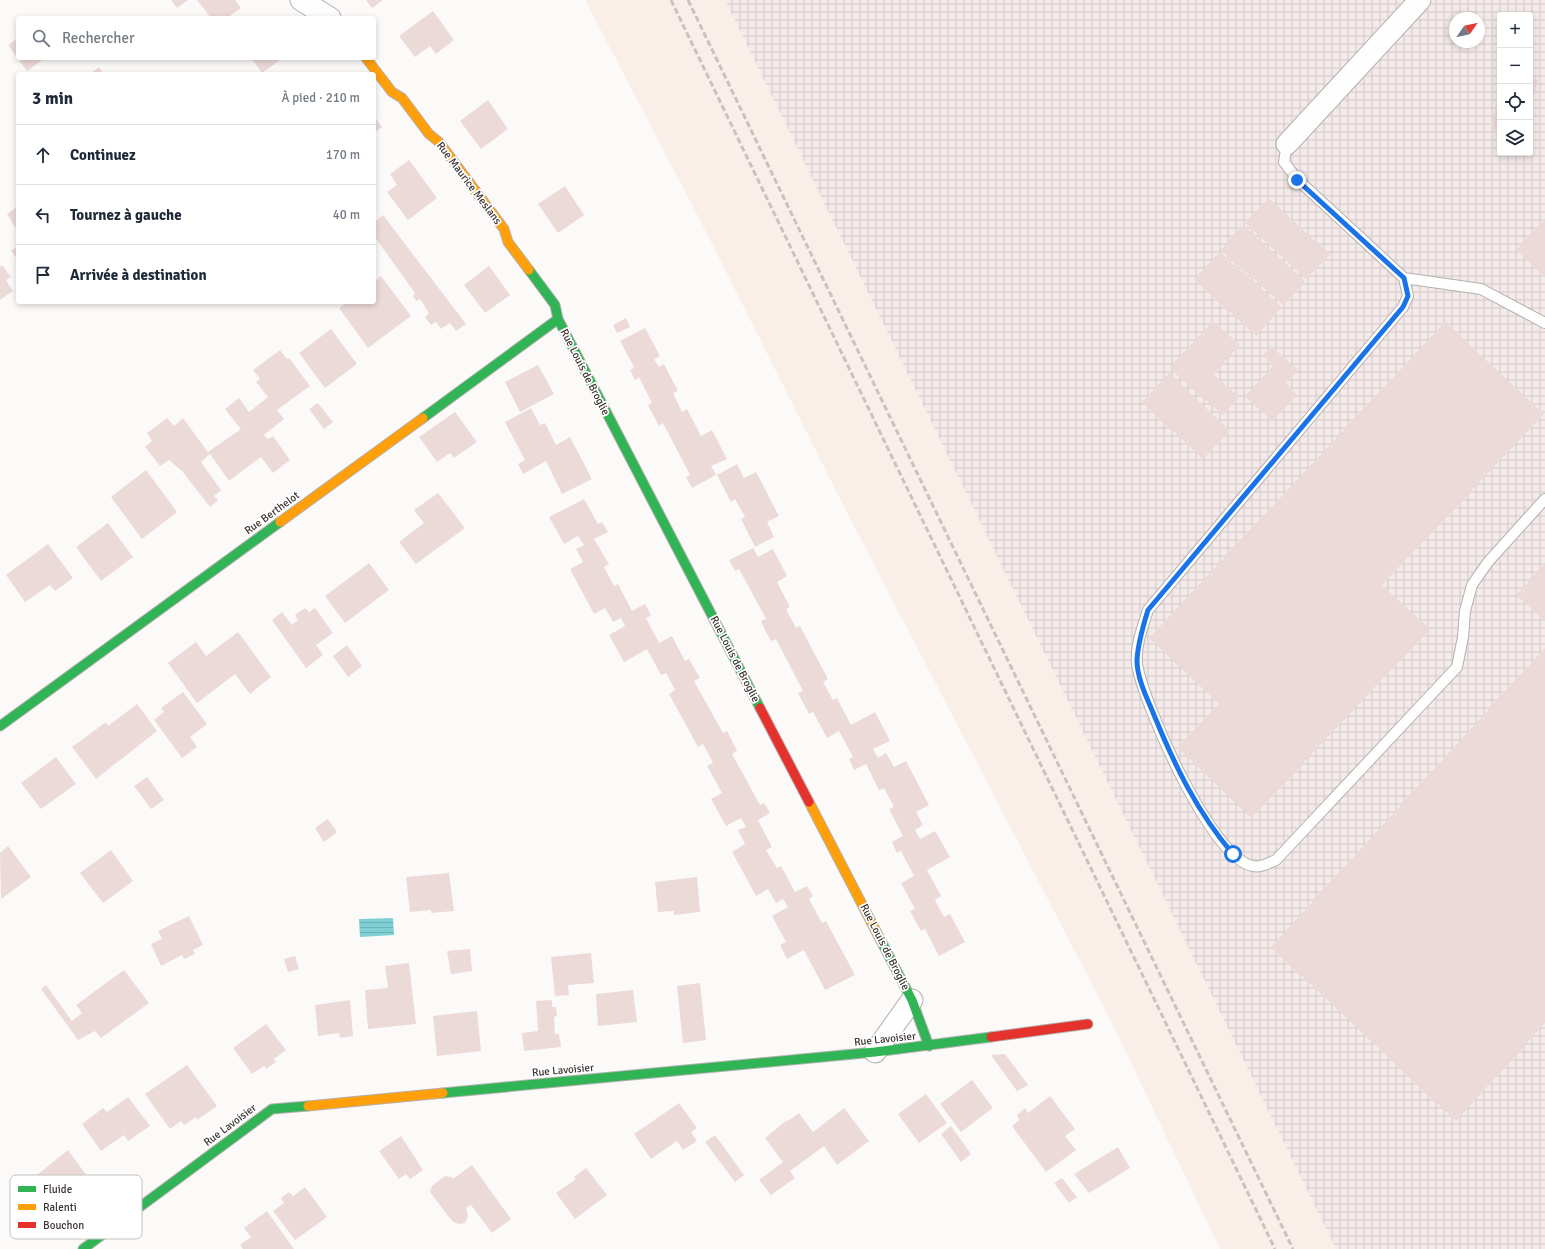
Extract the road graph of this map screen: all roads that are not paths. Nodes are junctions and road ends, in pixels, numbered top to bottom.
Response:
1 (302, 0) edge
2 (1420, 0) edge
3 (327, 16) edge
4 (368, 60) edge
5 (1287, 144) joint
6 (1404, 278) junction
7 (558, 319) junction
8 (1545, 323) edge
9 (1545, 499) edge
10 (0, 726) edge
11 (912, 1000) junction
12 (1088, 1024) dead end
13 (929, 1046) junction
14 (874, 1052) junction
15 (142, 1205) edge
16 (96, 1239) edge
17 (83, 1249) edge

1 - 3 street
2 - 5 street
4 - 7 street, Rue Maurice Meslans
5 - 6 lane
6 - 8 lane
6 - 9 lane
7 - 10 street, Rue Berthelot
7 - 11 street, Rue Louis de Broglie
11 - 13 street, Rue Louis de Broglie
11 - 14 street, Rue Louis de Broglie
12 - 13 street, Rue Lavoisier
13 - 14 street, Rue Lavoisier
14 - 15 street, Rue Lavoisier
16 - 17 street, Rue Lavoisier

